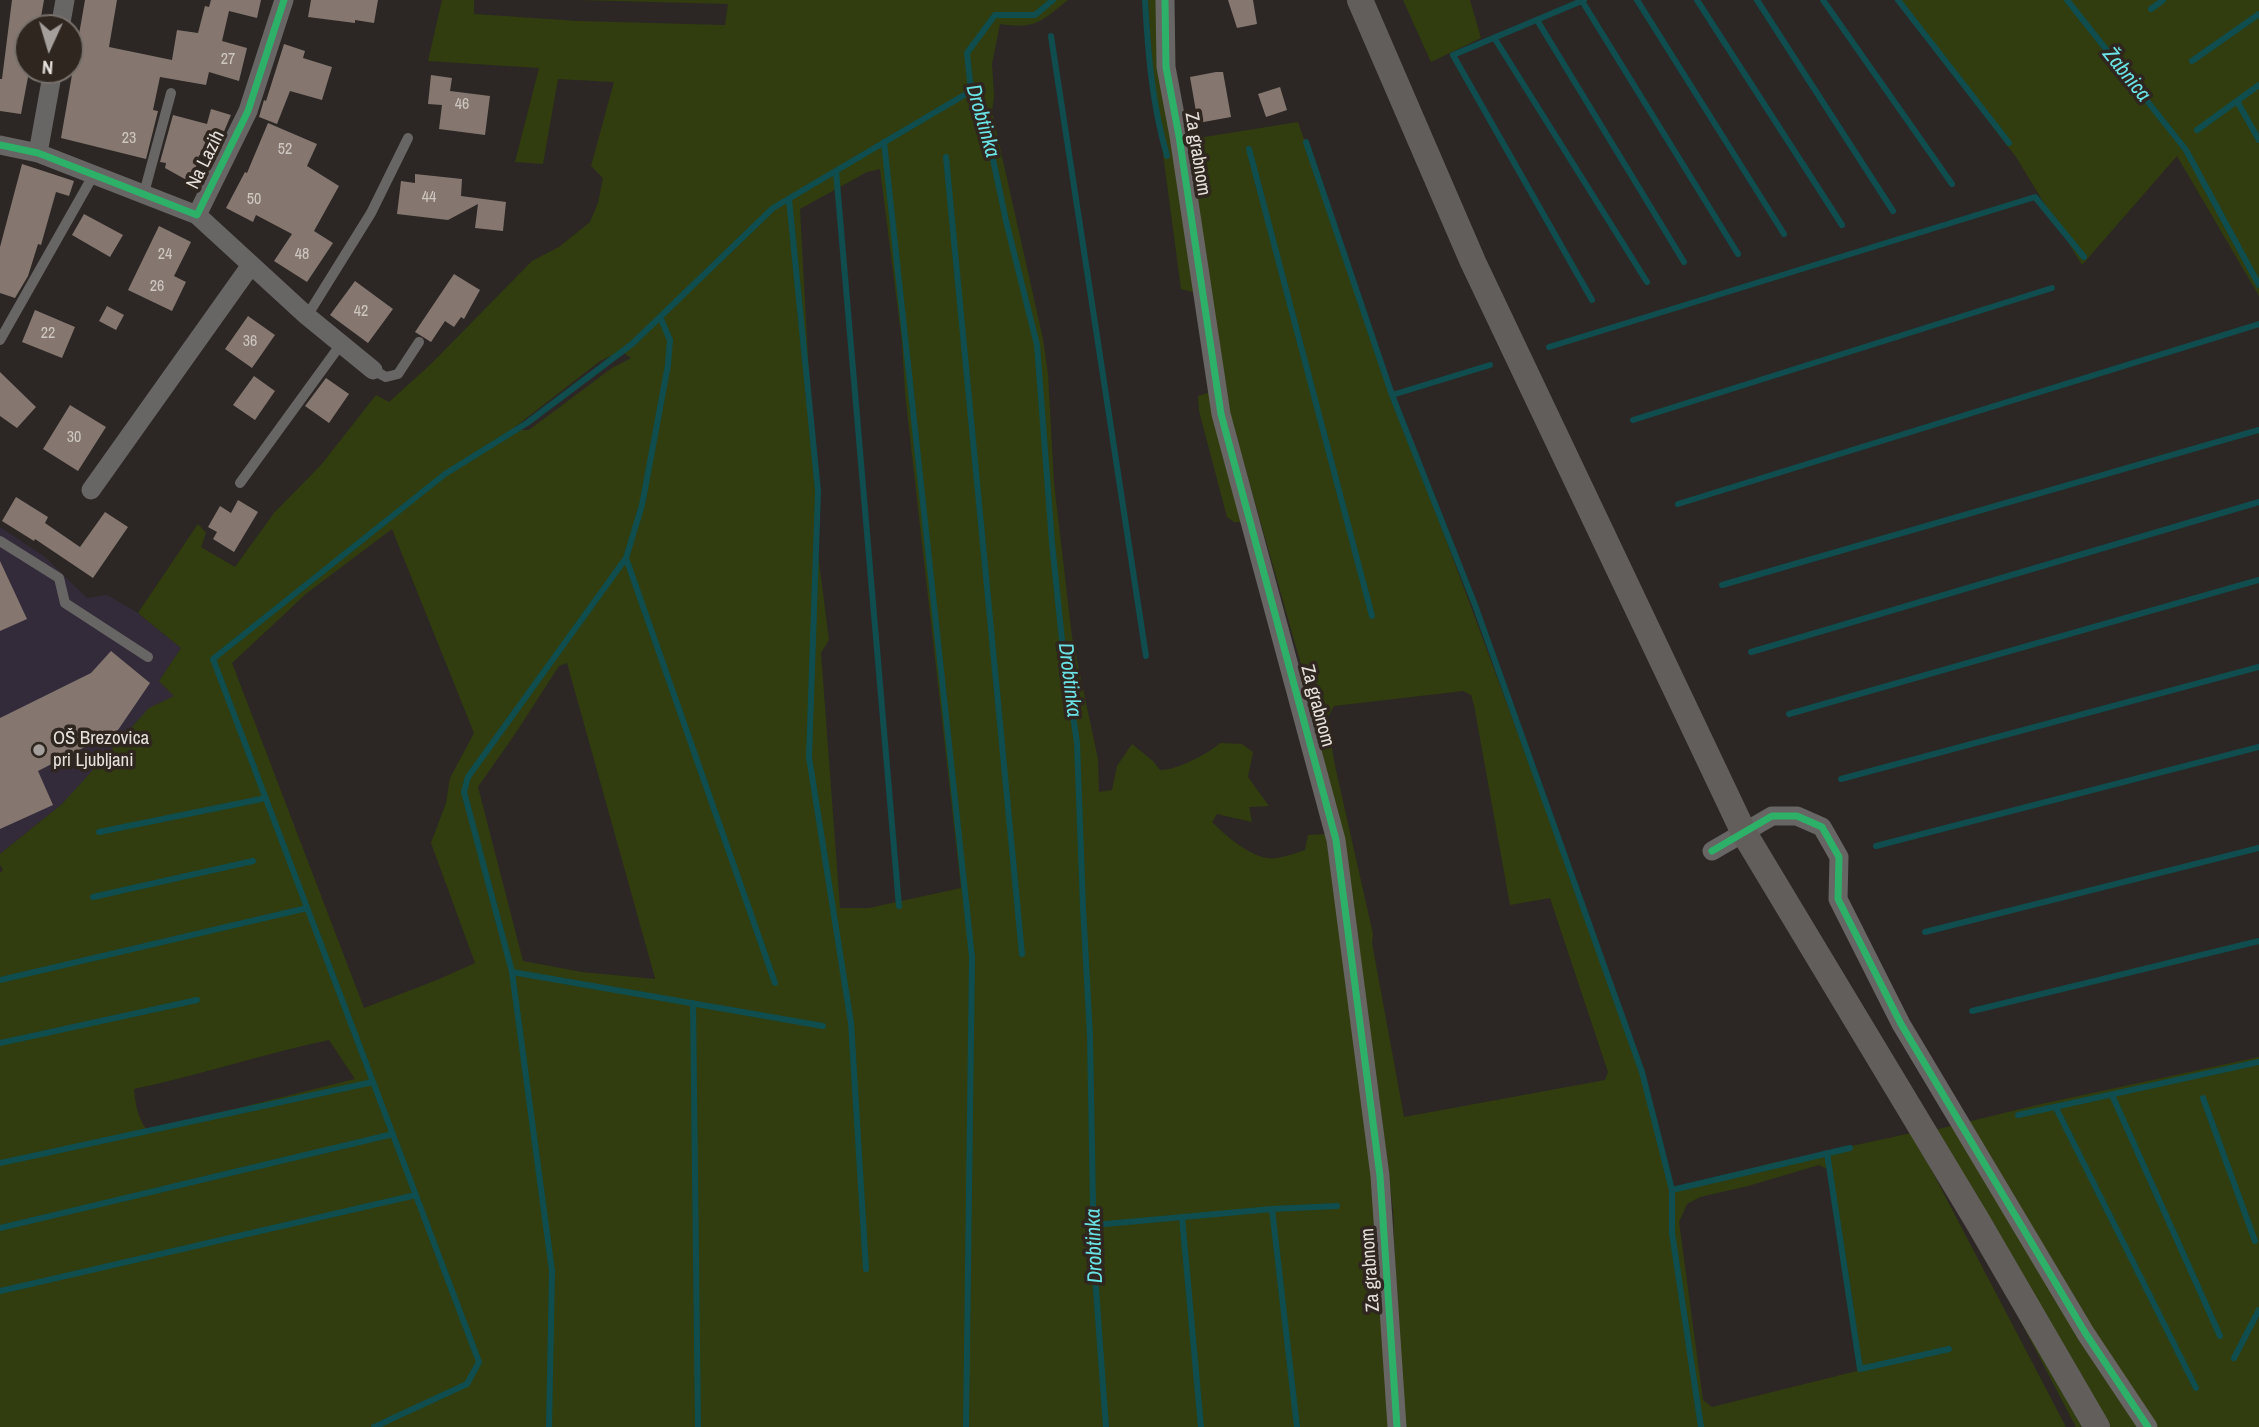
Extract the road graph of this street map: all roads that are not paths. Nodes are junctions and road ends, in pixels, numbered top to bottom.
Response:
1 (284, 0) edge
2 (1165, 0) edge
3 (1360, 0) edge
4 (50, 84) edge
5 (172, 93) dead end
6 (408, 138) dead end
7 (0, 145) edge
8 (38, 153) junction
9 (94, 174) junction
10 (144, 193) junction
11 (197, 215) junction
12 (251, 265) junction
13 (307, 316) junction
14 (0, 340) edge
15 (419, 342) dead end
16 (341, 344) junction
17 (373, 370) joint
18 (240, 483) dead end
19 (91, 490) dead end
20 (0, 541) edge
21 (148, 657) dead end
22 (1744, 833) junction
23 (1712, 851) dead end
24 (1398, 1427) edge
25 (2097, 1427) edge
26 (2148, 1427) edge

1 - 11 street, Na Lazih
2 - 24 street, Za grabnom
3 - 22 main road
4 - 8 street
5 - 10 lane
6 - 13 lane
7 - 8 street, Na Lazih
8 - 9 street, Na Lazih
9 - 10 street, Na Lazih
9 - 14 lane
10 - 11 street, Na Lazih
11 - 12 street, Na Lazih
12 - 13 street, Na Lazih
12 - 19 street
13 - 16 street, Na Lazih
15 - 17 lane
16 - 17 street, Na Lazih
16 - 18 lane
20 - 21 lane
22 - 23 street
22 - 25 main road
22 - 26 street

